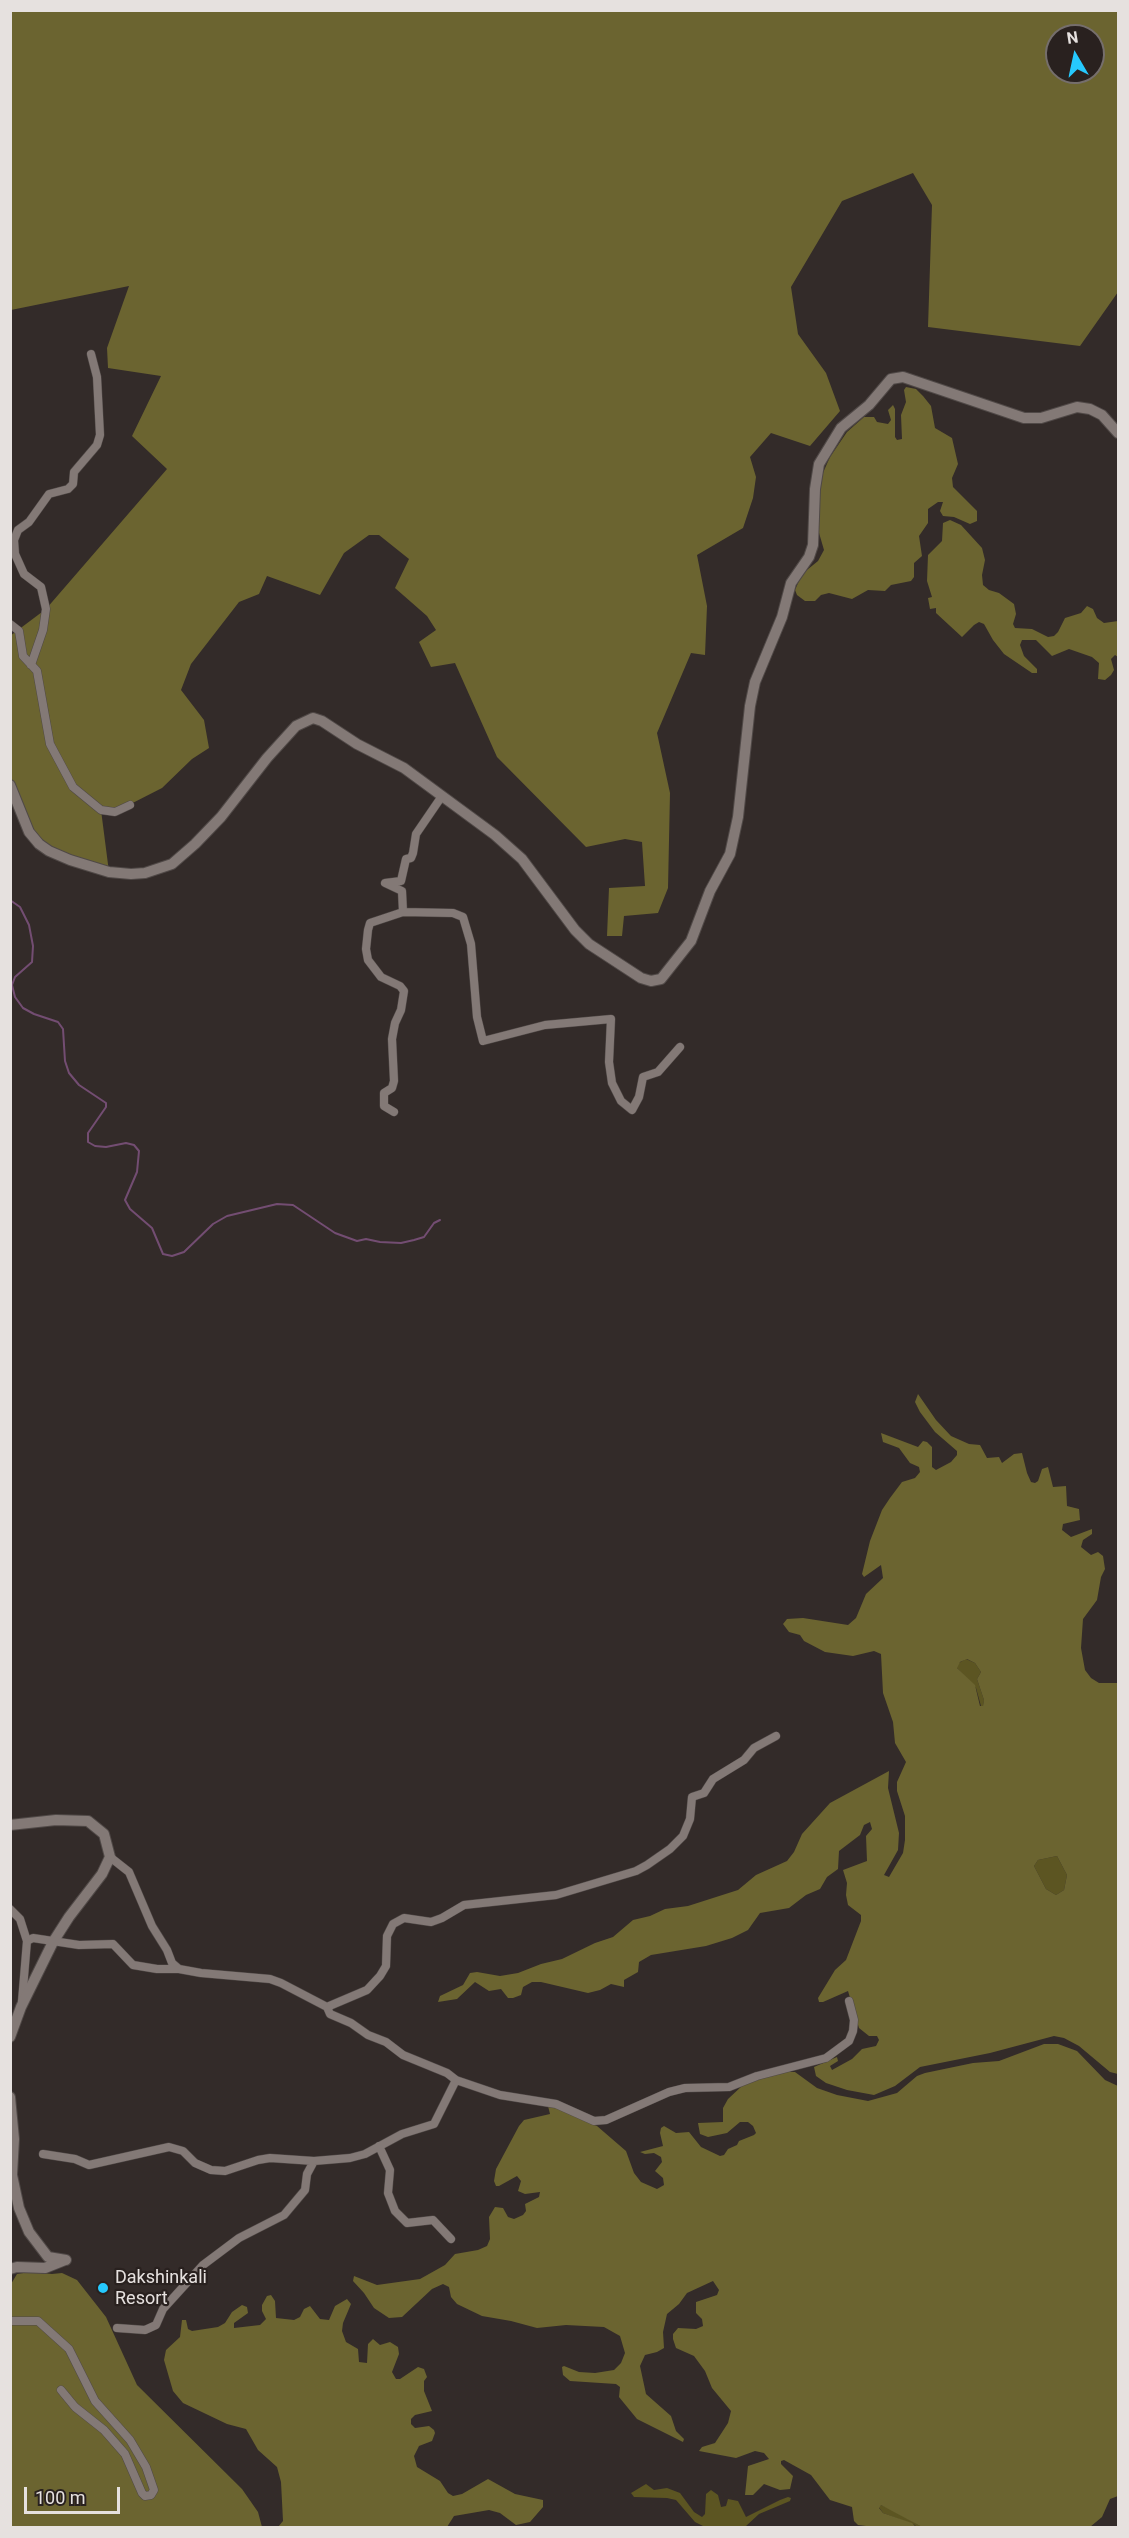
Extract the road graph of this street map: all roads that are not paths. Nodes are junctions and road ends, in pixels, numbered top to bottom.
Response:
1 (91, 354) dead end
2 (1119, 433) edge
3 (10, 624) edge
4 (31, 665) junction
5 (10, 785) edge
6 (441, 796) junction
7 (129, 805) dead end
8 (403, 912) junction
9 (680, 1047) dead end
10 (394, 1112) dead end
11 (776, 1736) dead end
12 (10, 1825) edge
13 (110, 1857) junction
14 (10, 1909) edge
15 (27, 1941) junction
16 (53, 1942) junction
17 (179, 1969) junction
18 (849, 2001) dead end
19 (21, 2007) junction
20 (327, 2007) junction
21 (10, 2037) edge
22 (456, 2080) junction
23 (10, 2097) edge
24 (379, 2146) junction
25 (43, 2154) dead end
26 (314, 2161) junction
27 (452, 2239) dead end
28 (10, 2270) edge
29 (10, 2321) edge
30 (117, 2328) dead end
31 (62, 2390) dead end

1 - 4 street
2 - 6 main road
3 - 4 street
4 - 7 street
5 - 6 main road
6 - 8 street
8 - 9 street
8 - 10 street
11 - 20 street
12 - 13 main road
13 - 16 main road
13 - 17 street
14 - 15 street
15 - 16 street
15 - 19 street
16 - 17 street
16 - 19 main road
17 - 20 street
18 - 22 street
19 - 21 main road
20 - 22 street
22 - 24 street
23 - 28 main road
24 - 26 street
24 - 27 street
25 - 26 street
26 - 30 street
29 - 31 street

